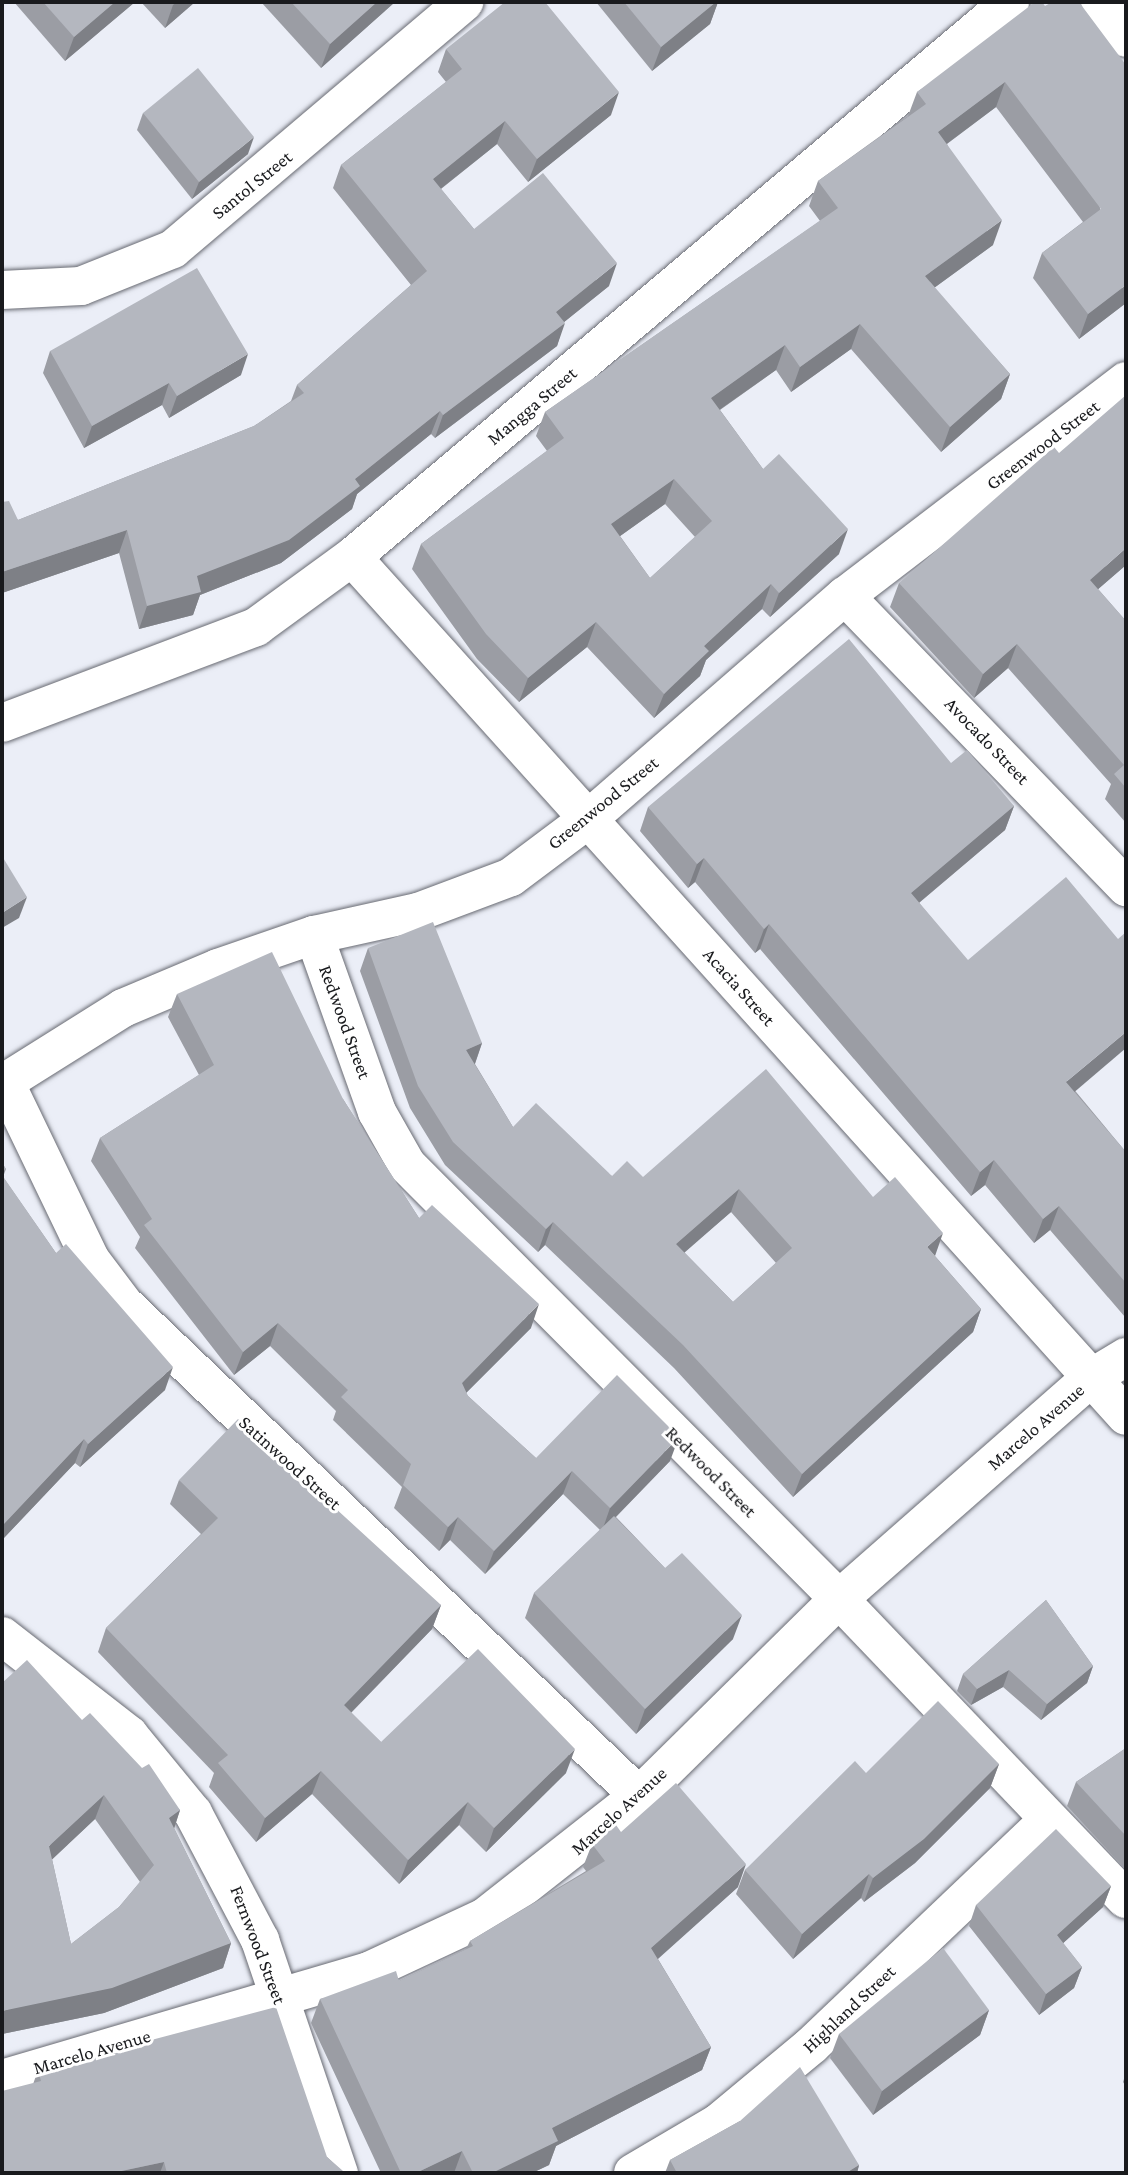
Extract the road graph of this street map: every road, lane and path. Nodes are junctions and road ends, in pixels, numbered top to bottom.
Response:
1 (464, 2) edge
2 (1010, 2) edge
3 (1100, 2) edge
4 (1126, 38) edge
5 (2, 290) edge
6 (1126, 381) edge
7 (352, 557) junction
8 (845, 596) junction
9 (2, 723) edge
10 (587, 820) junction
11 (1126, 887) edge
12 (314, 935) junction
13 (4, 1083) edge
14 (1126, 1357) edge
15 (1091, 1378) junction
16 (1126, 1416) edge
17 (839, 1599) junction
18 (6, 1647) edge
19 (639, 1796) junction
20 (1047, 1821) junction
21 (1126, 1899) edge
22 (280, 1998) junction
23 (2, 2079) edge
24 (339, 2173) edge
25 (633, 2173) edge

1 - 5 street, Santol Street
2 - 7 street, Mangga Street
3 - 4 street
6 - 8 street, Greenwood Street
7 - 9 street, Mangga Street
7 - 10 street, Acacia Street
8 - 10 street, Greenwood Street
8 - 11 street, Avocado Street
10 - 12 street, Greenwood Street
10 - 15 street, Acacia Street
12 - 13 street, Greenwood Street
12 - 17 street, Redwood Street
13 - 19 street, Satinwood Street
14 - 15 street, Marcelo Avenue
15 - 16 street, Acacia Street
15 - 17 street, Marcelo Avenue
17 - 19 street, Marcelo Avenue
17 - 20 street, Redwood Street
18 - 22 street, Fernwood Street
19 - 22 street, Marcelo Avenue
20 - 21 street, Redwood Street
20 - 25 street, Highland Street
22 - 23 street, Marcelo Avenue
22 - 24 street, Fernwood Street

